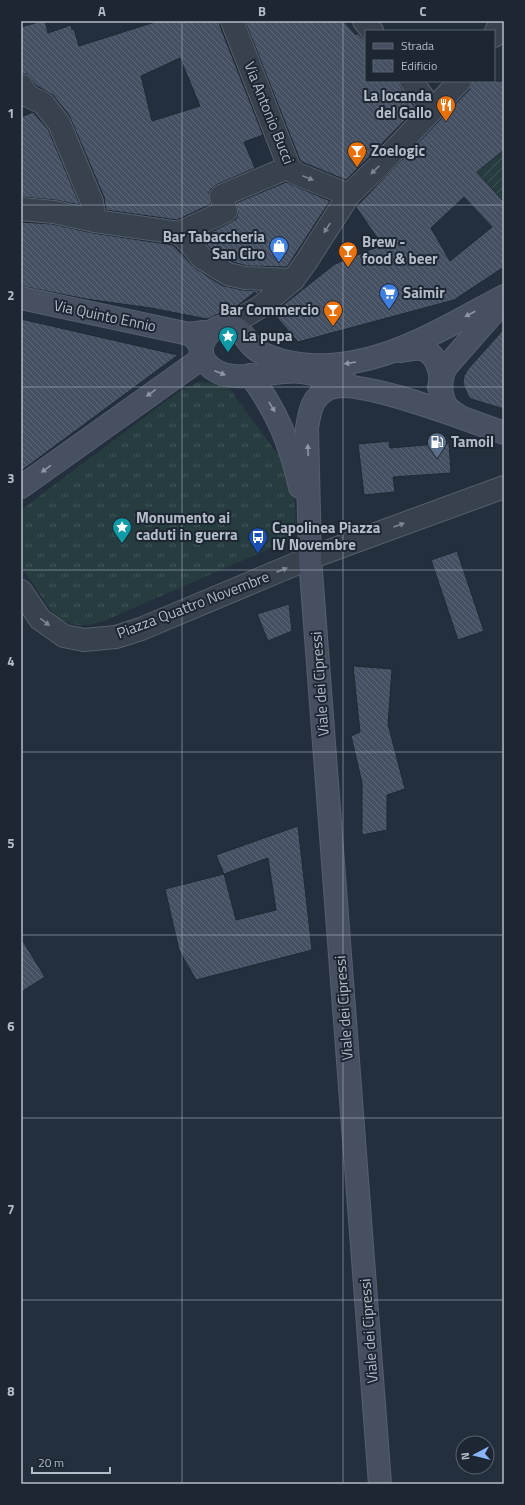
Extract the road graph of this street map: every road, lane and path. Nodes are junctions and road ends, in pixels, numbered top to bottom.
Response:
1 (232, 21) edge
2 (364, 21) edge
3 (501, 21) edge
4 (371, 30) edge
5 (495, 34) edge
6 (412, 82) edge
7 (459, 82) edge
8 (21, 85) edge
9 (432, 109) junction
10 (289, 167) junction
11 (349, 195) junction
12 (21, 209) edge
13 (94, 221) junction
14 (179, 233) junction
15 (293, 280) junction
16 (504, 296) edge
17 (21, 298) edge
18 (504, 301) edge
19 (220, 328) junction
20 (195, 343) junction
21 (392, 352) junction
22 (250, 375) junction
23 (441, 382) junction
24 (356, 387) junction
25 (410, 400) junction
26 (459, 416) junction
27 (501, 432) edge
28 (21, 487) edge
29 (504, 487) edge
30 (310, 531) junction
31 (310, 558) junction
32 (21, 591) edge
33 (380, 1484) edge

1 - 10 street, Via Antonio Bucci
2 - 4 street
3 - 5 street
6 - 9 street
7 - 9 street
8 - 13 street
9 -> 11 street
10 -> 11 street, Via Antonio Bucci
10 - 14 street
11 -> 15 street
12 - 13 street
13 - 14 street
14 - 15 street
15 - 19 street
16 -> 21 street
17 - 20 street, Via Quinto Ennio
18 - 23 street
19 - 20 street, Via Quinto Ennio
21 -> 19 street
20 -> 22 street
20 -> 28 street
21 - 23 street
22 - 24 street
22 -> 30 street
23 - 25 street
23 - 26 street
24 - 25 street
30 -> 24 street
25 - 26 street
26 - 27 street
31 -> 29 street, Piazza Quattro Novembre
30 - 31 street, Viale dei Cipressi
32 -> 31 street, Piazza Quattro Novembre
31 - 33 street, Viale dei Cipressi

